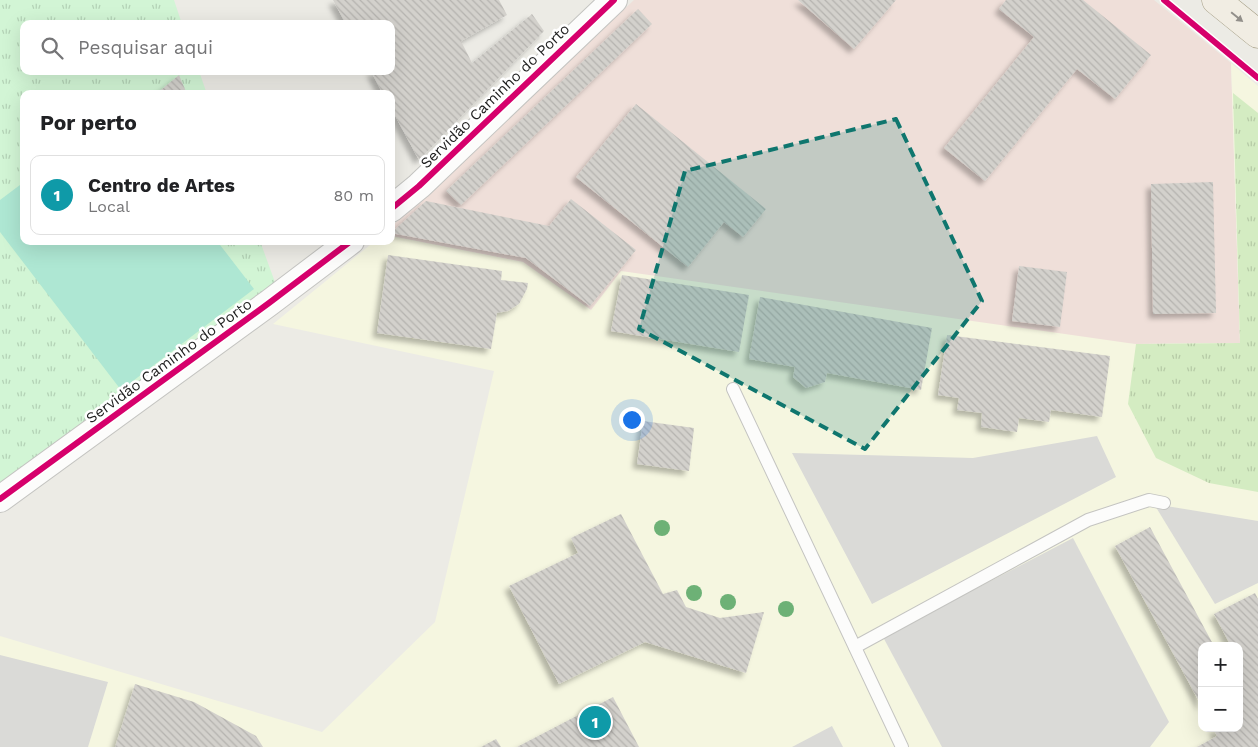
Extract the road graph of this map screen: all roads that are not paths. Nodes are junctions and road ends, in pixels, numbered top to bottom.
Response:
1 (614, 0) edge
2 (1216, 0) edge
3 (1258, 34) edge
4 (395, 206) edge
5 (346, 245) edge
6 (733, 389) dead end
7 (0, 499) edge
8 (1164, 503) dead end
9 (854, 647) junction
10 (902, 747) edge

1 - 4 street, Servidão Caminho do Porto
2 -> 3 main road
5 - 7 street, Servidão Caminho do Porto
6 - 9 lane
8 - 9 lane
9 - 10 lane

